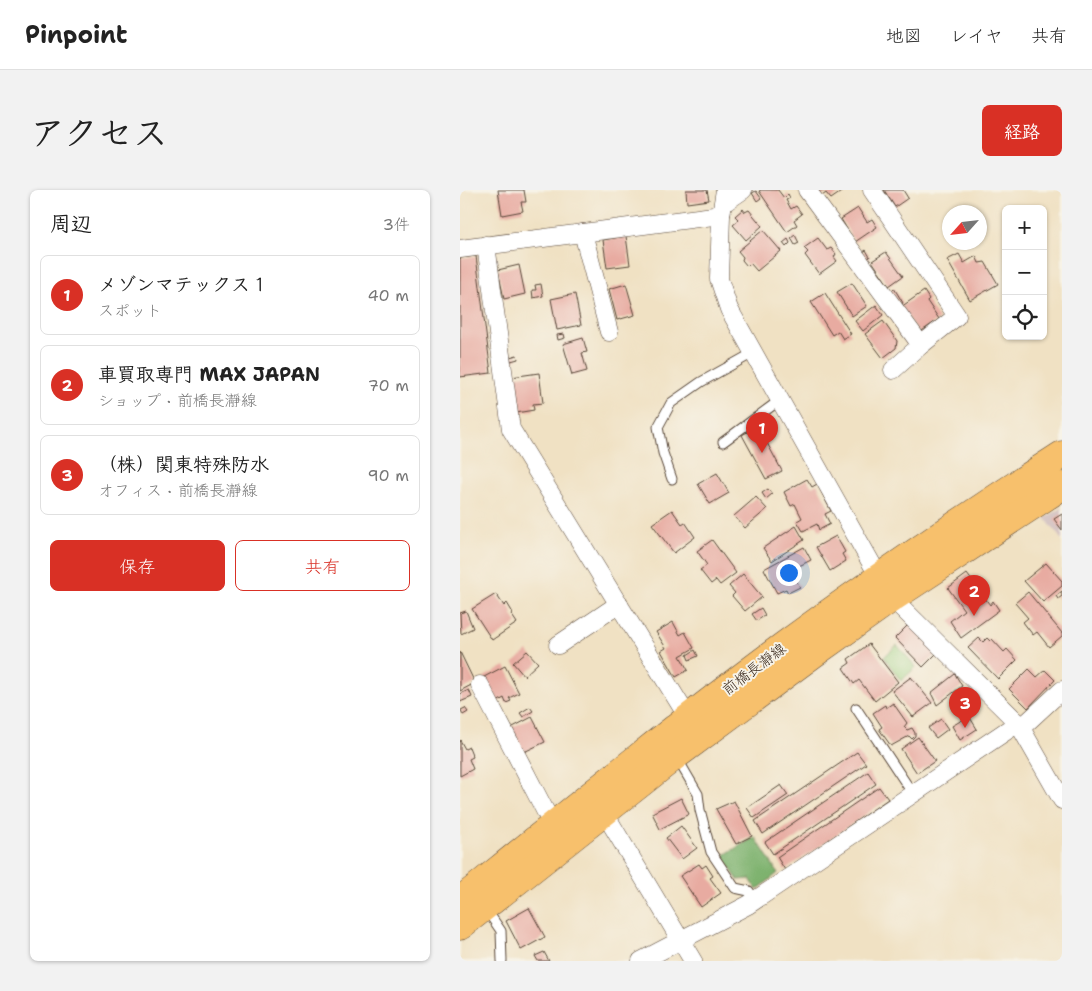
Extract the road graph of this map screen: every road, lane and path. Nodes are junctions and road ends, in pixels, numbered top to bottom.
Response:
1 (743, 190) edge
2 (807, 190) edge
3 (872, 190) edge
4 (723, 203) edge
5 (583, 232) junction
6 (486, 245) junction
7 (460, 249) edge
8 (609, 332) dead end
9 (921, 345) junction
10 (753, 353) junction
11 (893, 370) dead end
12 (780, 400) junction
13 (723, 442) dead end
14 (1062, 455) edge
15 (672, 479) dead end
16 (1062, 486) edge
17 (886, 588) junction
18 (618, 604) junction
19 (558, 645) dead end
20 (480, 685) dead end
21 (1062, 690) edge
22 (856, 708) dead end
23 (690, 719) junction
24 (1019, 726) junction
25 (675, 756) junction
26 (913, 794) junction
27 (1062, 800) edge
28 (604, 812) junction
29 (553, 826) junction
30 (755, 900) junction
31 (472, 904) edge
32 (460, 926) edge
33 (682, 940) junction
34 (502, 961) edge
35 (641, 961) edge
36 (693, 961) edge

1 - 4 street
2 - 9 street
3 - 9 street
4 - 5 street
4 - 10 street
5 - 6 street
5 - 8 street
6 - 7 street
6 - 18 street
9 - 11 street
10 - 12 street
10 - 15 lane
12 - 13 lane
12 - 17 street
14 - 17 main road, 前橋長瀞線
16 - 17 main road, 前橋長瀞線
17 - 23 main road, 前橋長瀞線
17 - 24 street
17 - 25 main road, 前橋長瀞線
18 - 19 street
18 - 23 street
20 - 29 street
21 - 24 street
22 - 26 lane
23 - 29 main road, 前橋長瀞線
24 - 26 street
24 - 27 street
25 - 28 main road, 前橋長瀞線
25 - 30 lane
26 - 30 street
28 - 31 main road, 前橋長瀞線
28 - 33 street
29 - 31 main road, 前橋長瀞線
30 - 33 street
31 - 32 main road, 前橋長瀞線
31 - 34 lane
33 - 35 street
33 - 36 street

